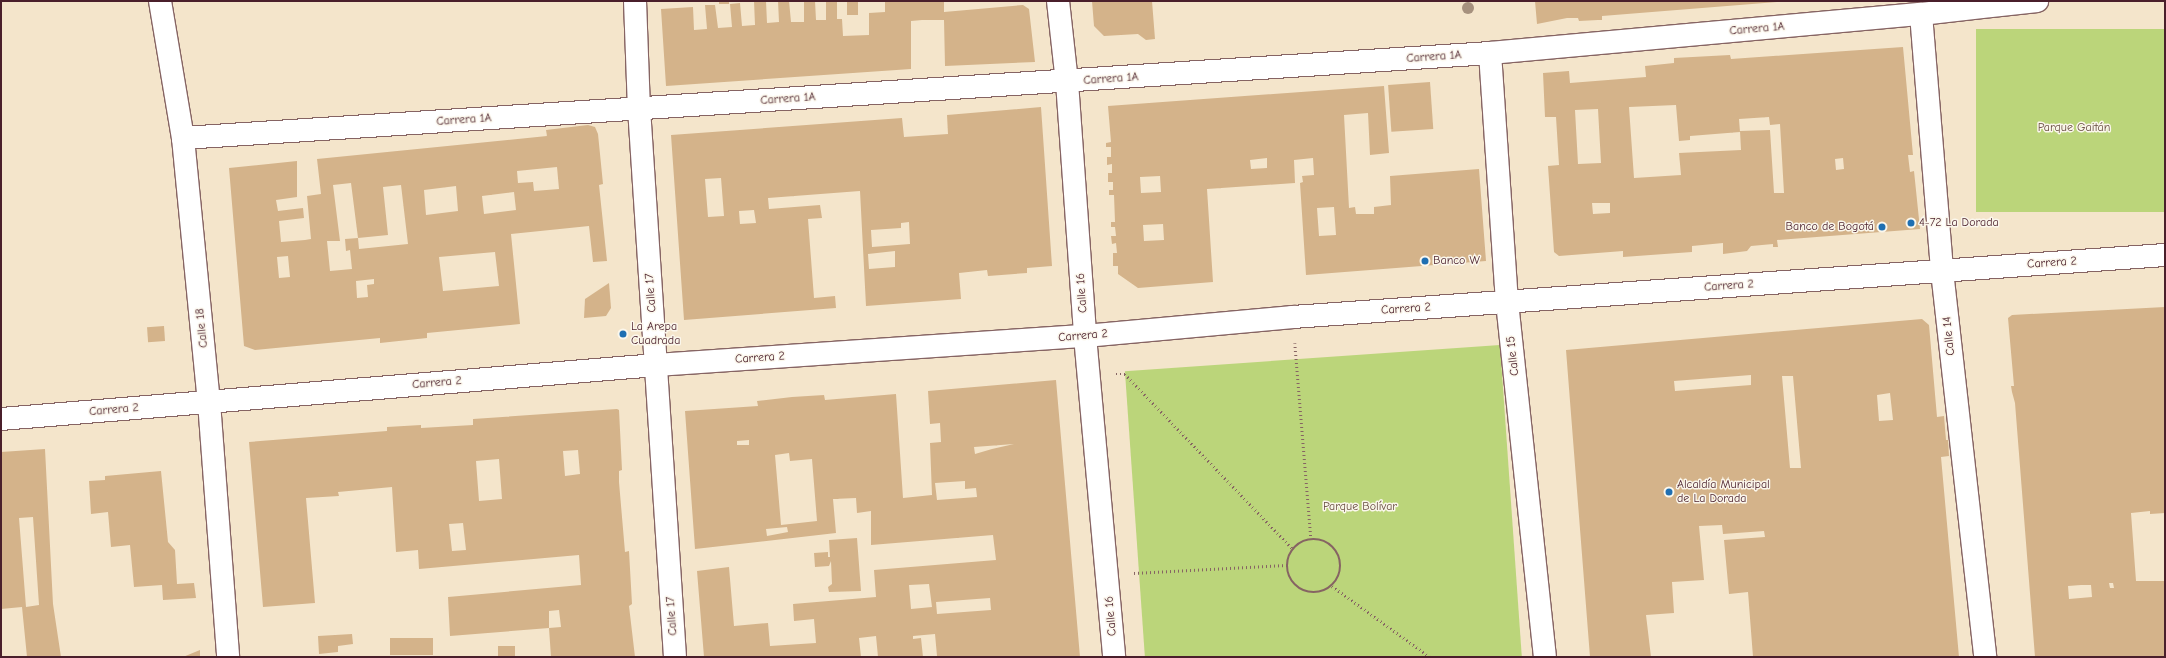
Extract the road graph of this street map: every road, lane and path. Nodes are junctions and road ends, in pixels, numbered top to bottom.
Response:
1 (160, 1) edge
2 (635, 1) edge
3 (1058, 1) edge
4 (2037, 1) edge
5 (1921, 14) junction
6 (1490, 53) junction
7 (1067, 82) junction
8 (639, 108) junction
9 (183, 138) junction
10 (2165, 254) edge
11 (1942, 271) junction
12 (1507, 302) junction
13 (1293, 317) junction
14 (1084, 336) junction
15 (656, 365) junction
16 (1090, 373) junction
17 (209, 402) junction
18 (1, 419) edge
19 (1311, 539) junction
20 (1293, 549) junction
21 (1288, 565) junction
22 (1107, 576) junction
23 (1332, 586) junction
24 (228, 657) edge
25 (675, 657) edge
26 (1114, 657) edge
27 (1430, 657) edge
28 (1545, 657) edge
29 (1985, 657) edge

1 - 9 street, Calle 18
2 - 8 street, Calle 17
3 - 7 street, Calle 16
4 - 5 street, Carrera 1A
5 - 6 street, Carrera 1A
5 - 11 street, Calle 14
6 - 7 street, Carrera 1A
6 - 12 street, Calle 15
7 - 8 street, Carrera 1A
7 - 14 street, Calle 16
8 - 9 street, Carrera 1A
8 - 15 street, Calle 17
9 - 17 street, Calle 18
10 - 11 street, Carrera 2
11 - 12 street, Carrera 2
11 - 29 street, Calle 14
12 - 13 street, Carrera 2
12 - 28 street, Calle 15
13 - 14 street, Carrera 2
13 - 19 path
14 - 15 street, Carrera 2
14 - 16 street, Calle 16
15 - 17 street, Carrera 2
15 - 25 street, Calle 17
16 - 20 path
16 - 22 street, Calle 16
17 - 18 street, Carrera 2
17 - 24 street, Calle 18
19 - 20 path
19 - 23 path
20 - 21 path
21 - 22 path
21 - 23 path
22 - 26 street, Calle 16
23 - 27 path

